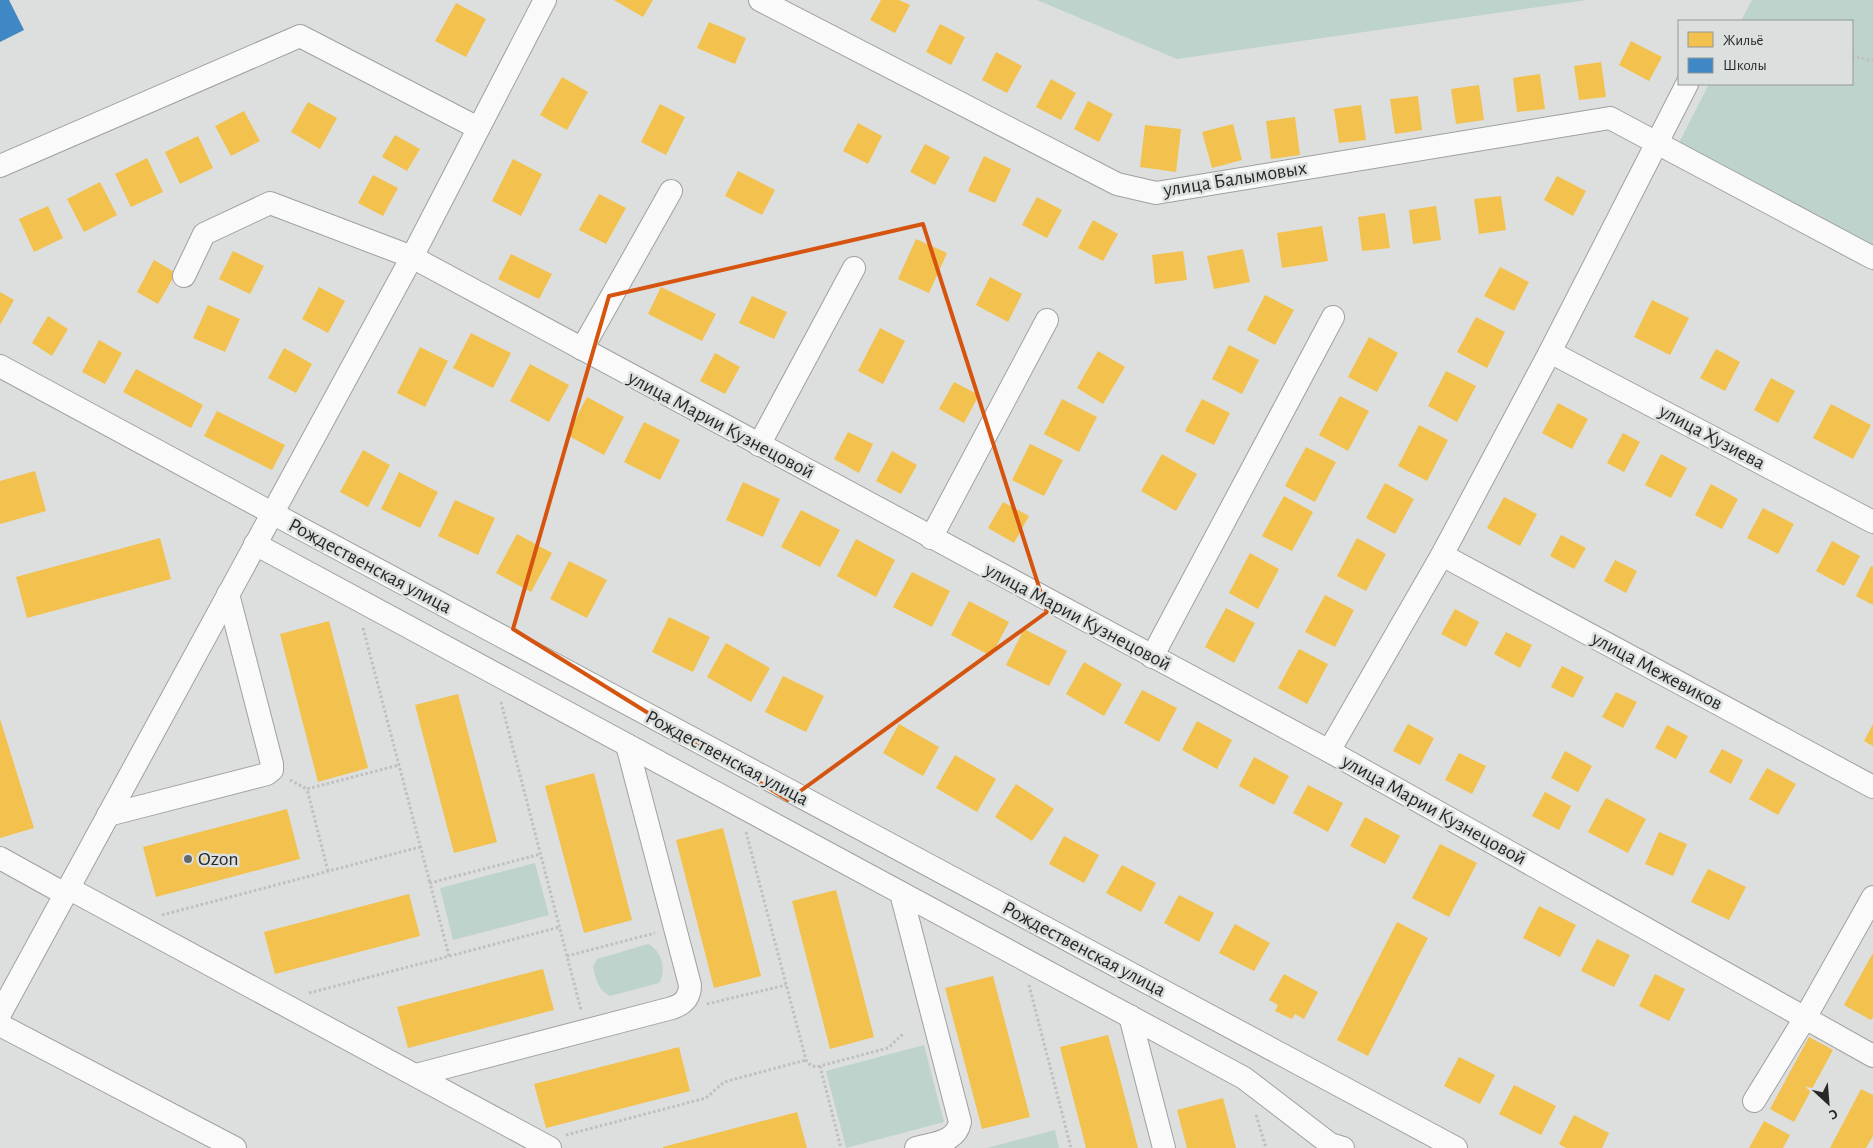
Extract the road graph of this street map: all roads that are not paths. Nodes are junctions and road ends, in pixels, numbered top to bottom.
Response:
1 (545, 0) edge
2 (760, 0) edge
3 (1686, 85) edge
4 (478, 128) junction
5 (1657, 143) junction
6 (0, 166) edge
7 (671, 191) dead end
8 (412, 257) junction
9 (1873, 258) edge
10 (854, 268) dead end
11 (184, 276) dead end
12 (1333, 317) dead end
13 (1047, 320) dead end
14 (582, 349) junction
15 (1550, 352) junction
16 (0, 366) edge
17 (760, 445) junction
18 (272, 514) junction
19 (1873, 522) edge
20 (931, 538) junction
21 (255, 544) junction
22 (1442, 555) junction
23 (228, 594) junction
24 (1152, 657) junction
25 (627, 745) junction
26 (1329, 751) junction
27 (1873, 787) edge
28 (108, 815) junction
29 (0, 858) edge
30 (67, 891) junction
31 (901, 893) junction
32 (1873, 898) edge
33 (0, 1014) edge
34 (1130, 1016) junction
35 (1805, 1018) junction
36 (0, 1024) edge
37 (1873, 1056) edge
38 (416, 1075) junction
39 (1754, 1101) dead end
40 (545, 1145) edge
41 (1333, 1146) edge
42 (235, 1148) edge
43 (916, 1148) edge
44 (1164, 1148) edge
45 (1456, 1148) edge

1 - 4 street
2 - 5 street, улица Балымовых
3 - 5 street
4 - 6 street
4 - 8 street
5 - 9 street, улица Балымовых
5 - 15 street
7 - 14 street
8 - 11 street, улица Марии Кузнецовой
8 - 14 street, улица Марии Кузнецовой
8 - 18 street
10 - 17 street
12 - 24 street
13 - 20 street
14 - 17 street, улица Марии Кузнецовой
15 - 19 street, улица Хузиева
15 - 22 street
16 - 18 street, Рождественская улица
17 - 20 street, улица Марии Кузнецовой
18 - 21 street
18 - 45 street, Рождественская улица
20 - 24 street, улица Марии Кузнецовой
21 - 23 street
21 - 25 street
22 - 26 street
22 - 27 street, улица Межевиков
23 - 28 street
23 - 28 street
24 - 26 street, улица Марии Кузнецовой
25 - 31 street
25 - 38 street
26 - 35 street, улица Марии Кузнецовой
28 - 30 street
29 - 30 street
30 - 33 street
30 - 38 street
31 - 34 street
31 - 43 street
32 - 35 street
34 - 41 street
34 - 44 street
35 - 37 street, улица Марии Кузнецовой
35 - 39 street
36 - 42 street
38 - 40 street

